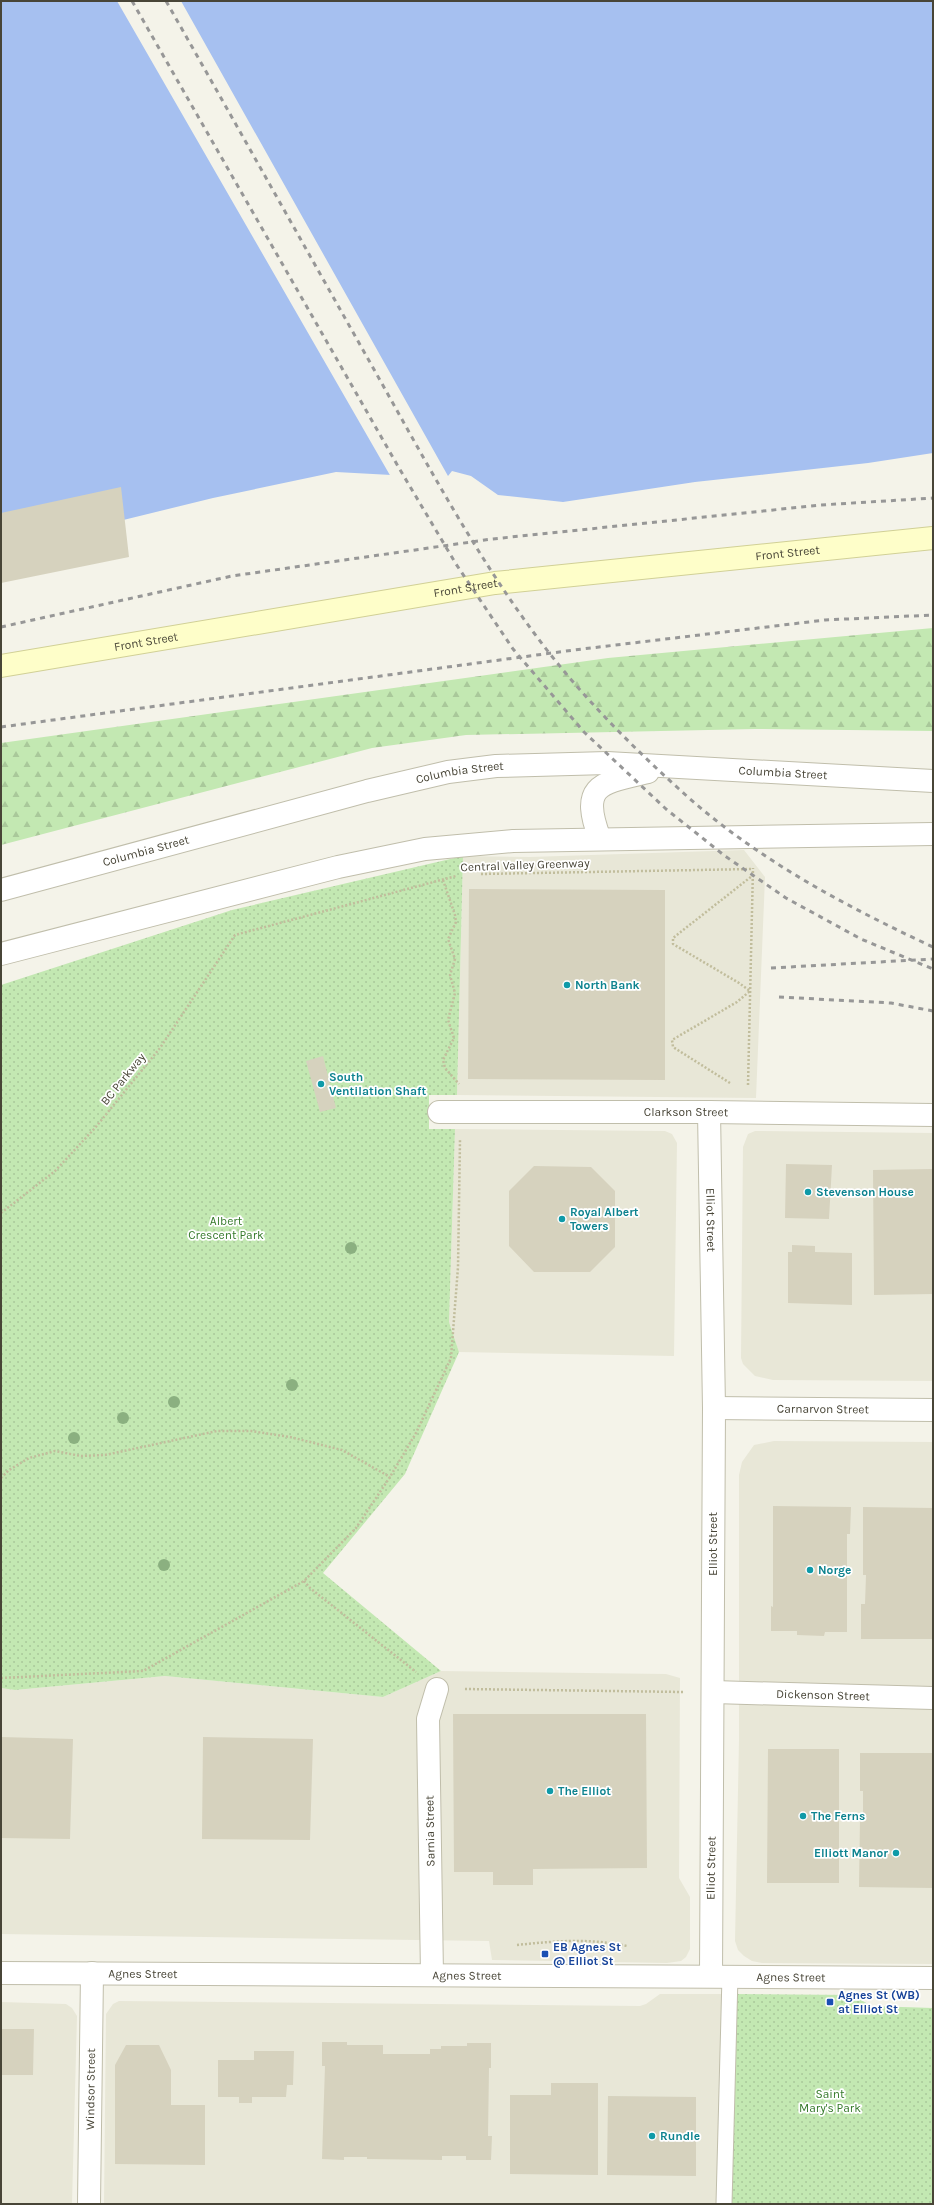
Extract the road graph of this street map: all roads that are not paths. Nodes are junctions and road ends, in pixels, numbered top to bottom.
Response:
1 (933, 538) edge
2 (1, 666) edge
3 (679, 766) junction
4 (933, 781) edge
5 (933, 834) edge
6 (600, 839) junction
7 (1, 890) edge
8 (1, 954) edge
9 (439, 1112) dead end
10 (709, 1112) junction
11 (933, 1115) edge
12 (714, 1408) junction
13 (933, 1410) edge
14 (437, 1689) road end
15 (713, 1692) junction
16 (933, 1698) edge
17 (1, 1973) edge
18 (92, 1973) junction
19 (432, 1975) junction
20 (720, 1975) junction
21 (933, 1978) edge
22 (89, 2204) edge
23 (724, 2204) edge

1 - 2 main road, Front Street
3 - 4 street, Columbia Street
3 - 6 street
3 - 7 street, Columbia Street
5 - 6 street
6 - 8 street
9 - 10 street, Clarkson Street
10 - 11 street, Clarkson Street
10 - 12 street, Elliot Street
12 - 13 street, Carnarvon Street
12 - 15 street, Elliot Street
14 - 19 street, Sarnia Street
15 - 16 street, Dickenson Street
15 - 20 street, Elliot Street
17 - 18 street, Agnes Street
18 - 19 street, Agnes Street
18 - 22 street, Windsor Street
19 - 20 street, Agnes Street
20 - 21 street, Agnes Street
20 - 23 lane

